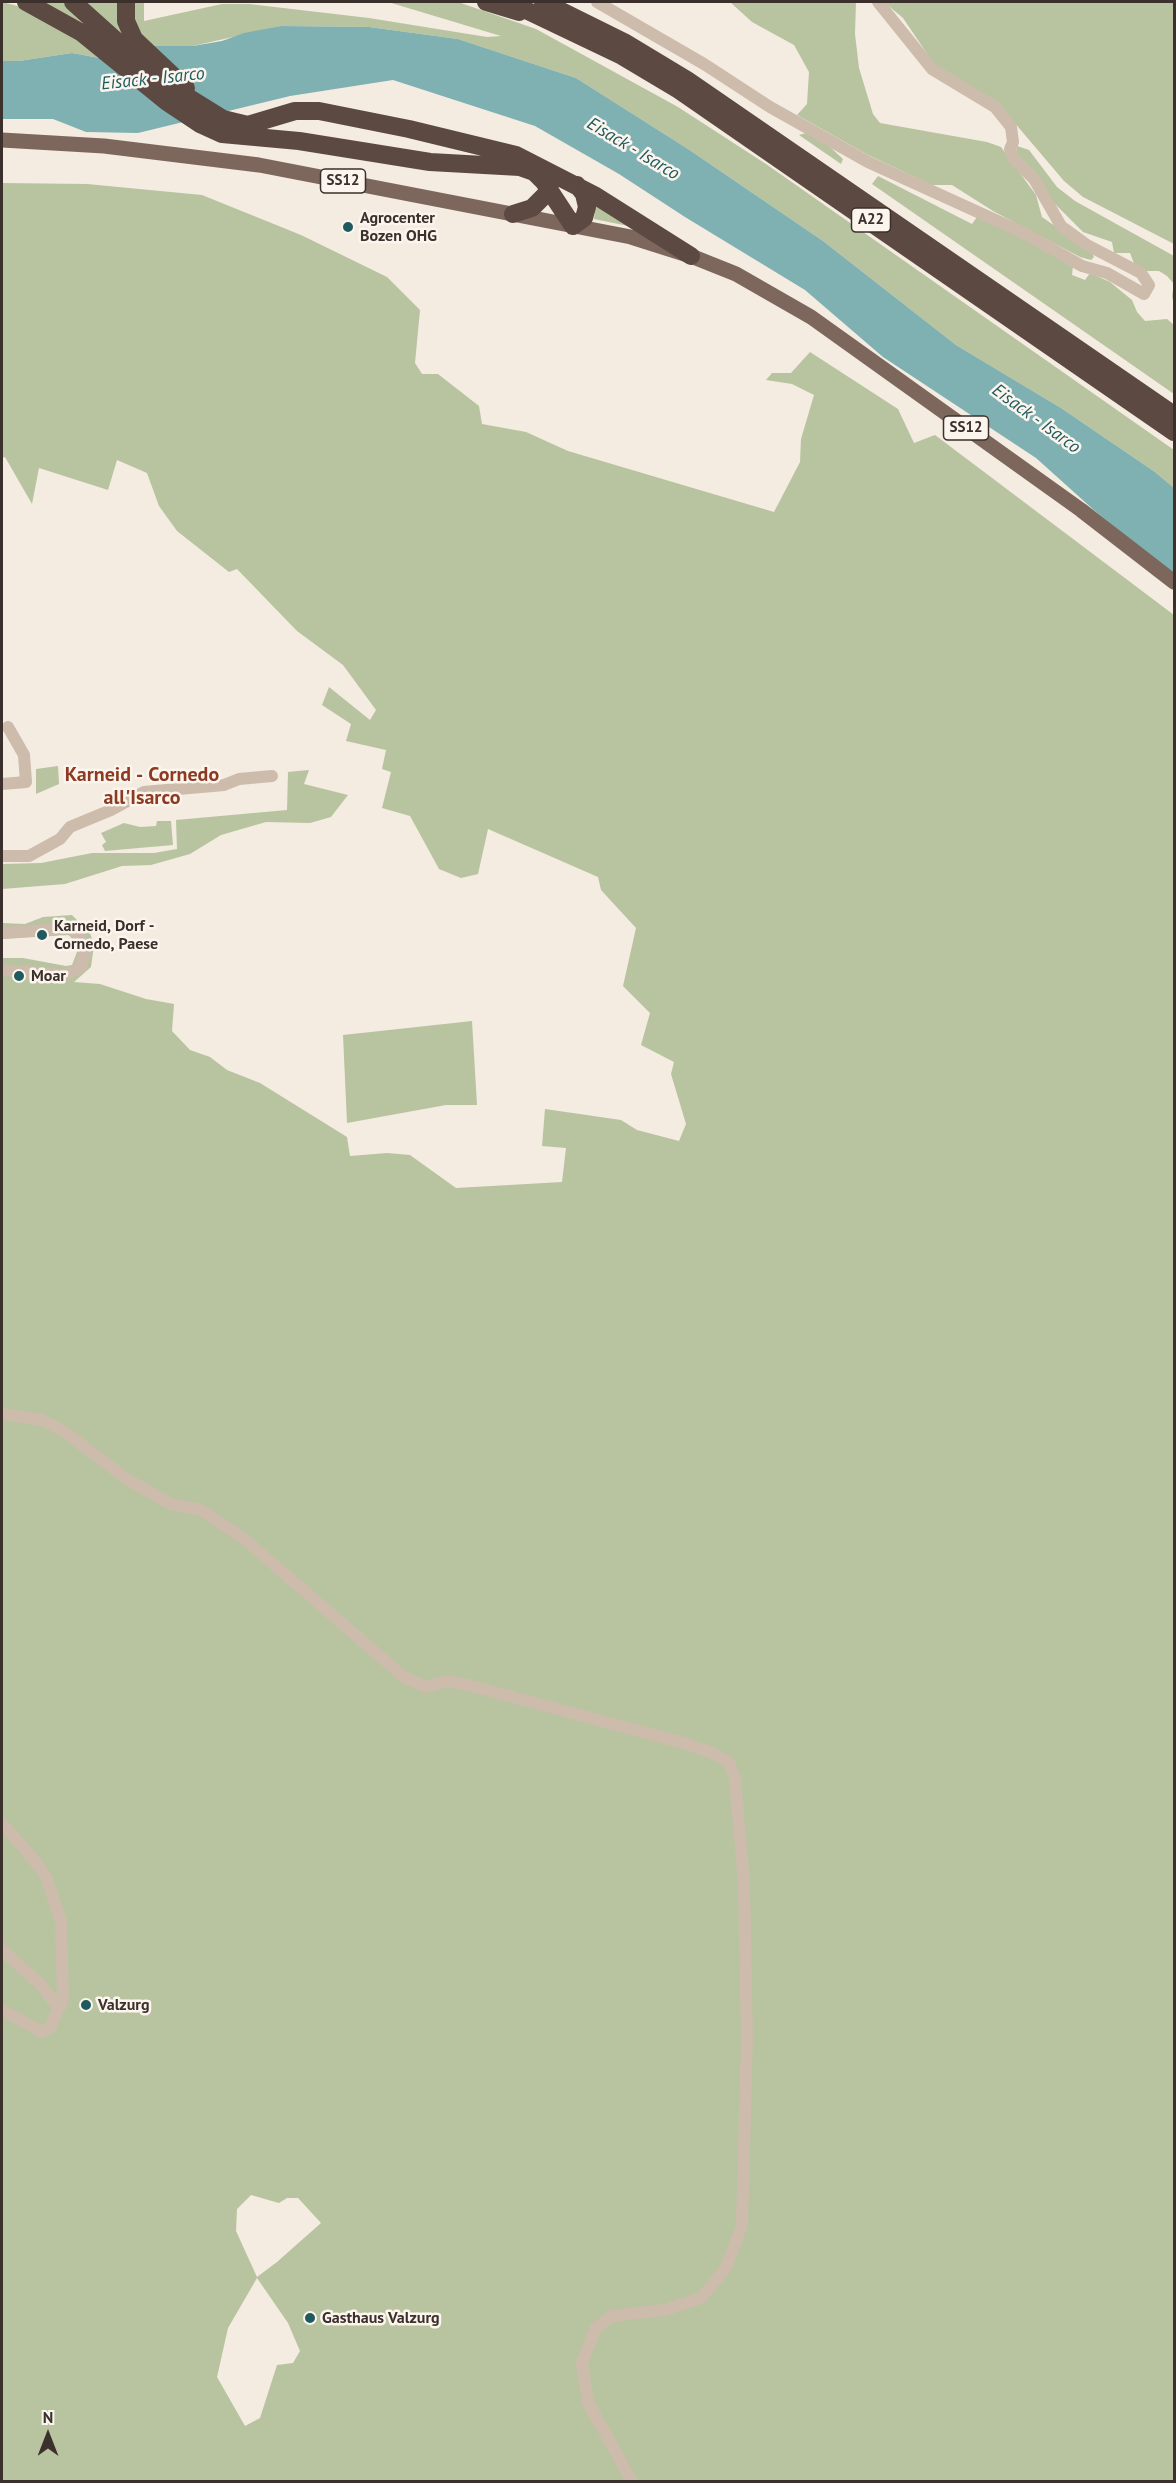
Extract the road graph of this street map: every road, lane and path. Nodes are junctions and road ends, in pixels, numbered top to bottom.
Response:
1 (26, 2) edge
2 (73, 2) edge
3 (126, 2) edge
4 (486, 2) edge
5 (509, 2) edge
6 (543, 2) edge
7 (597, 2) edge
8 (878, 2) edge
9 (558, 23) junction
10 (194, 110) junction
11 (217, 125) junction
12 (2, 141) edge
13 (577, 185) junction
14 (550, 190) junction
15 (513, 214) junction
16 (573, 226) junction
17 (691, 256) junction
18 (1174, 415) edge
19 (1174, 432) edge
20 (1174, 582) edge
21 (8, 727) dead end
22 (272, 776) dead end
23 (2, 784) edge
24 (2, 856) edge
25 (2, 933) edge
26 (2, 970) edge
27 (2, 1414) edge
28 (2, 1824) edge
29 (2, 1950) edge
30 (62, 2002) junction
31 (2, 2010) edge
32 (632, 2481) edge

1 - 10 highway
2 - 10 highway
3 - 10 highway
4 - 9 highway
5 - 9 highway, A22
6 - 18 highway, A22
7 - 8 street
9 - 19 highway, A22
10 - 11 highway
11 - 13 highway
11 - 14 highway
12 - 15 main road, SS12
13 - 16 highway
13 - 17 highway
14 - 15 highway
14 - 16 highway
15 - 16 main road, SS12
16 - 17 main road, SS12
17 - 20 main road, SS12
21 - 23 street
22 - 24 street
25 - 26 street
27 - 32 street
28 - 30 street
29 - 30 street
30 - 31 street

